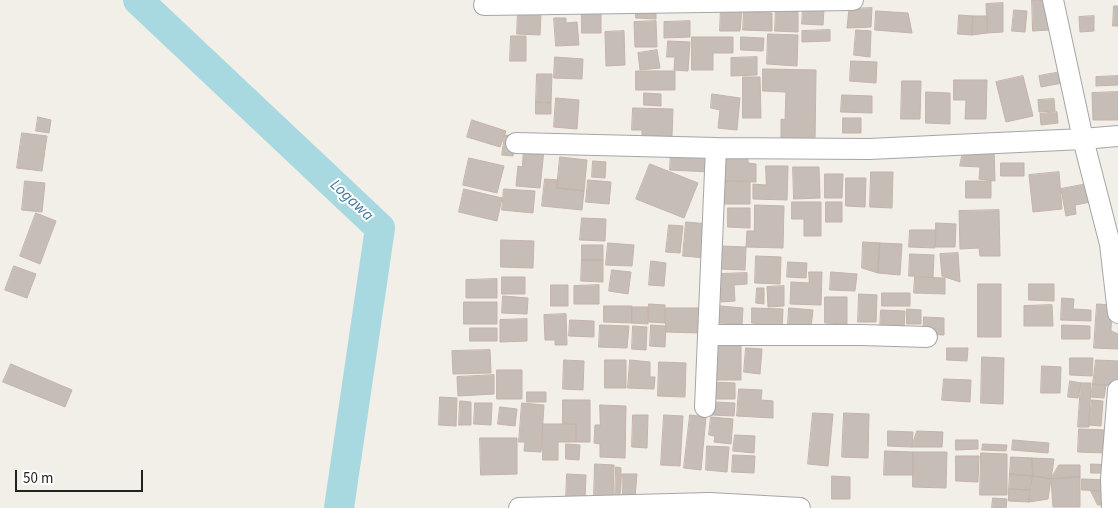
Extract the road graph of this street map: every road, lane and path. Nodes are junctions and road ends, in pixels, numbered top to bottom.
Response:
1 (853, 0) edge
2 (1053, 0) edge
3 (484, 5) dead end
4 (1118, 136) edge
5 (1083, 139) junction
6 (516, 143) dead end
7 (716, 148) junction
8 (1118, 313) edge
9 (708, 335) junction
10 (928, 337) dead end
11 (1118, 390) edge
12 (705, 408) dead end
13 (520, 508) edge
14 (800, 508) edge
15 (1112, 508) edge

1 - 3 street
2 - 5 street
4 - 5 street
5 - 7 street
5 - 8 street
6 - 7 street
7 - 9 street
9 - 10 street
9 - 12 street
11 - 15 street
13 - 14 street

